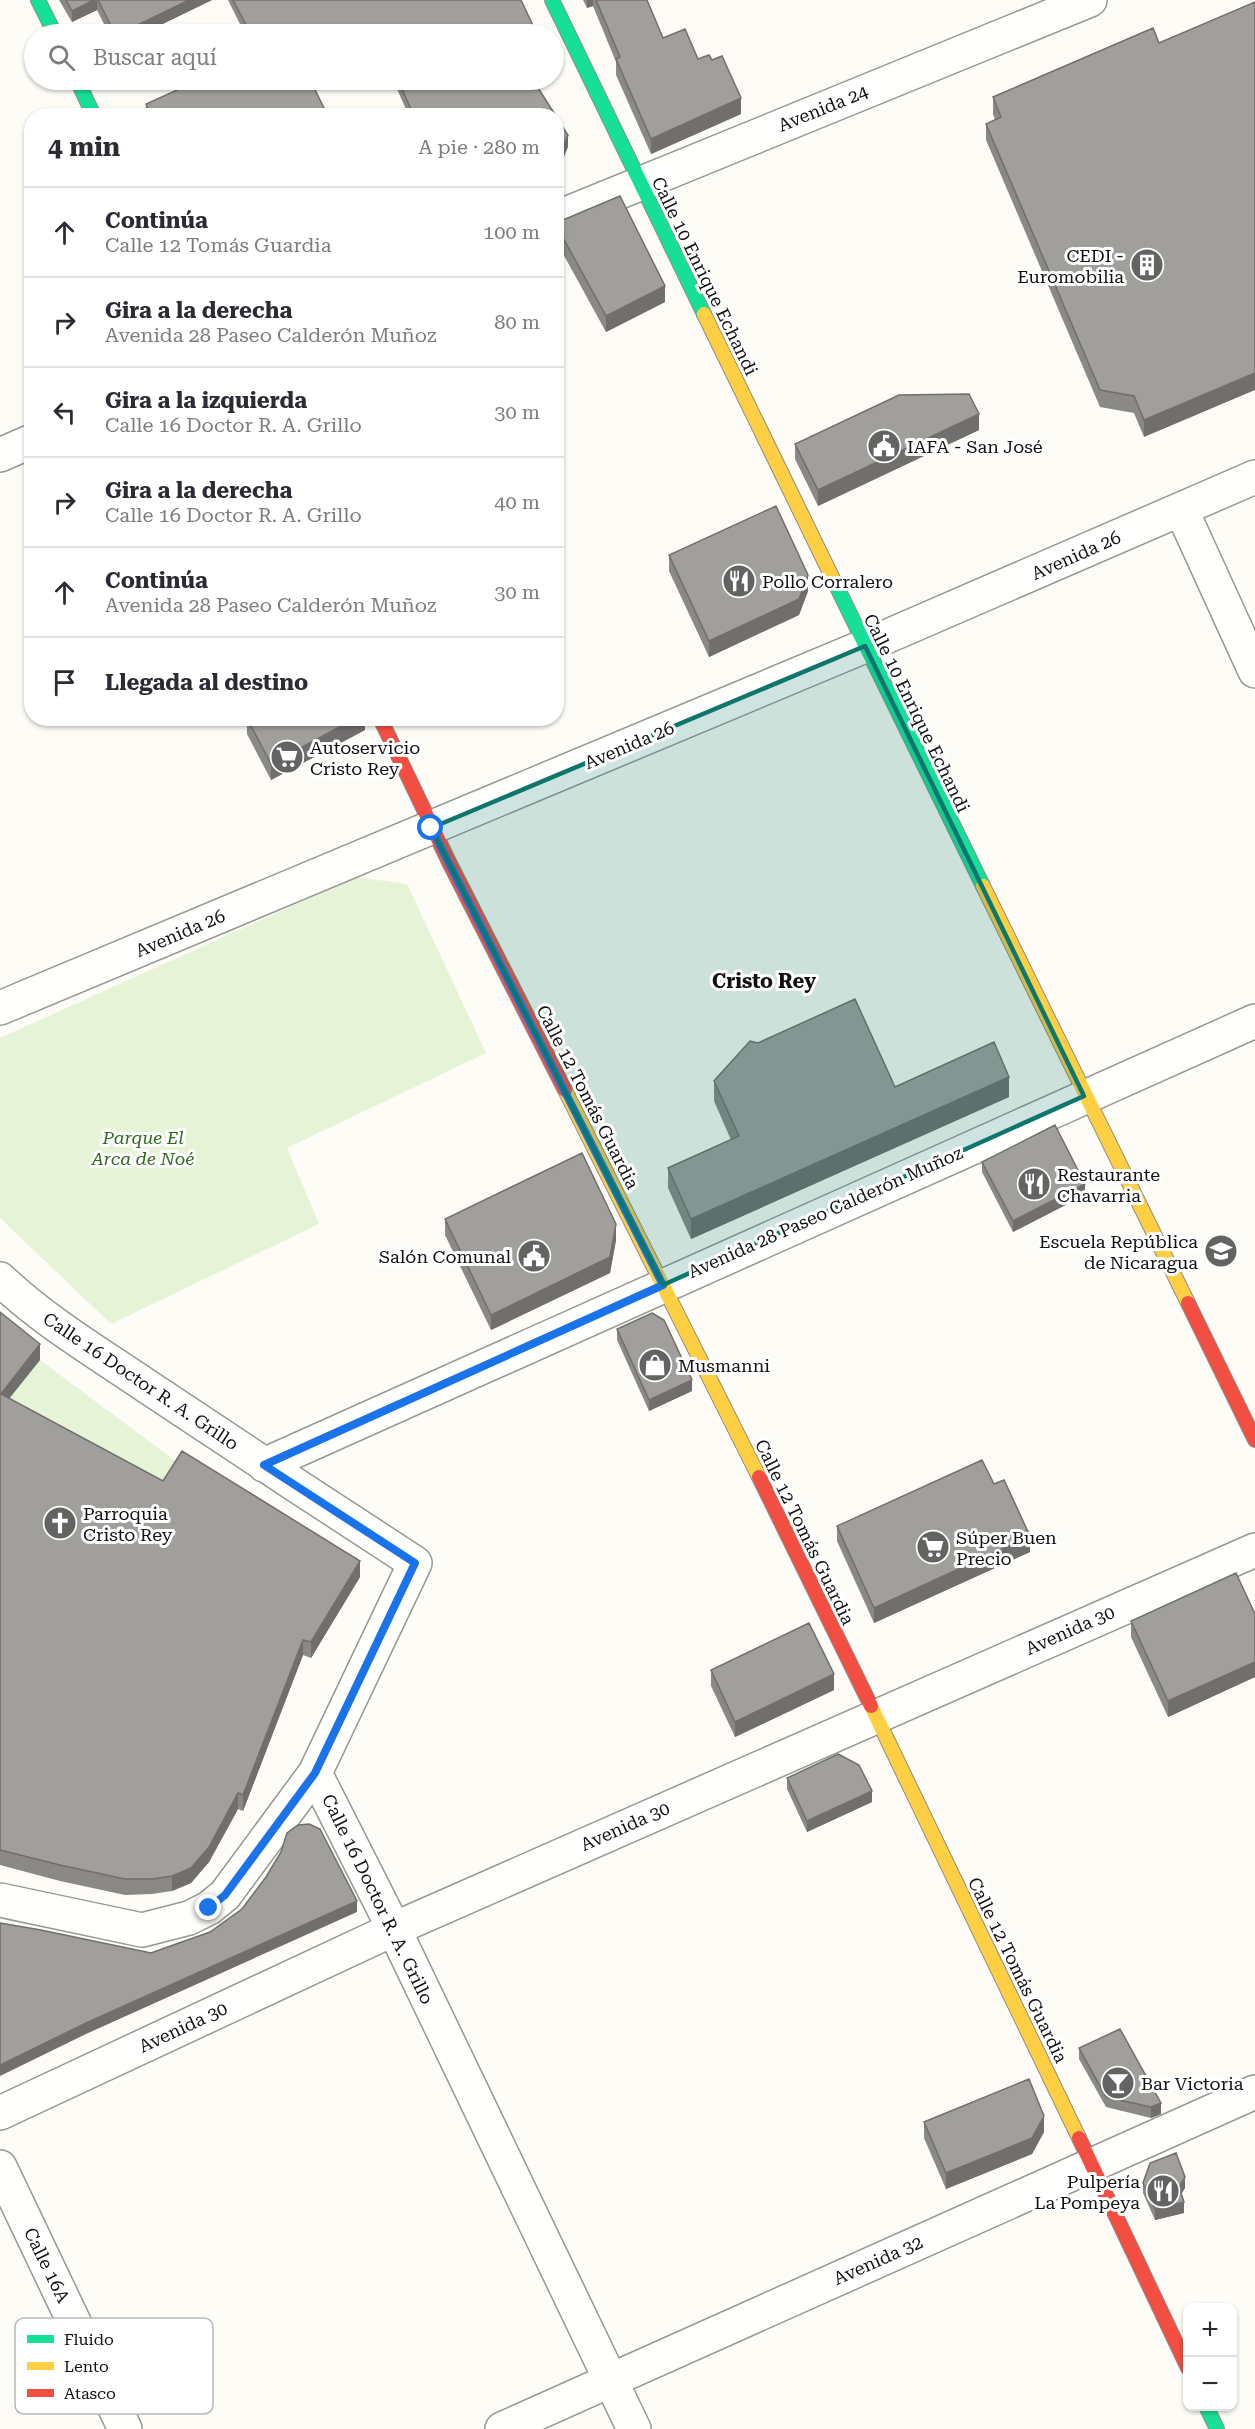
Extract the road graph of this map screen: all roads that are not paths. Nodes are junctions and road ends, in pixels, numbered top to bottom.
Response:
1 (38, 0) edge
2 (552, 0) edge
3 (1090, 0) edge
4 (50, 24) edge
5 (564, 24) edge
6 (564, 25) edge
7 (82, 90) edge
8 (90, 108) edge
9 (640, 183) junction
10 (564, 215) edge
11 (24, 444) edge
12 (0, 455) edge
13 (1255, 477) edge
14 (1181, 509) junction
15 (865, 646) junction
16 (1255, 671) edge
17 (384, 726) edge
18 (431, 828) junction
19 (0, 1008) edge
20 (1255, 1021) edge
21 (1084, 1096) junction
22 (0, 1279) edge
23 (663, 1285) junction
24 (1255, 1440) edge
25 (264, 1465) junction
26 (1255, 1550) edge
27 (875, 1715) junction
28 (315, 1773) junction
29 (0, 1900) edge
30 (394, 1929) junction
31 (1255, 2092) edge
32 (0, 2113) edge
33 (1092, 2164) junction
34 (0, 2167) edge
35 (73, 2318) edge
36 (1183, 2357) edge
37 (611, 2380) junction
38 (1208, 2411) edge
39 (119, 2414) edge
40 (126, 2429) edge
41 (502, 2429) edge
42 (634, 2429) edge
43 (1216, 2429) edge

1 - 4 street
2 - 5 street, Calle 10 Enrique Echandi
3 - 9 street, Avenida 24
6 - 9 street, Calle 10 Enrique Echandi
7 - 8 street
9 - 10 street, Avenida 24
9 - 15 street, Calle 10 Enrique Echandi
11 - 12 street
13 - 14 street, Avenida 26
14 - 15 street, Avenida 26
14 - 16 street
15 - 18 street, Avenida 26
15 - 21 street, Calle 10 Enrique Echandi
17 - 18 street, Calle 12 Tomás Guardia
18 - 19 street, Avenida 26
18 - 23 street, Calle 12 Tomás Guardia
20 - 21 street, Avenida 28 Paseo Calderón Muñoz
21 - 23 street, Avenida 28 Paseo Calderón Muñoz
21 - 24 street, Calle 10 Enrique Echandi
22 - 25 street, Calle 16 Doctor R. A. Grillo
23 - 25 street, Avenida 28 Paseo Calderón Muñoz
23 - 27 street, Calle 12 Tomás Guardia
25 - 28 street, Calle 16 Doctor R. A. Grillo
26 - 27 street, Avenida 30
27 - 30 street, Avenida 30
27 - 33 street, Calle 12 Tomás Guardia
28 - 29 street
28 - 30 street, Calle 16 Doctor R. A. Grillo
30 - 32 street, Avenida 30
30 - 37 street, Calle 16 Doctor R. A. Grillo
31 - 33 street, Avenida 32
33 - 36 street, Calle 12 Tomás Guardia
33 - 37 street, Avenida 32
34 - 35 street, Calle 16A
37 - 41 street, Avenida 32
37 - 42 street, Calle 16 Doctor R. A. Grillo
38 - 43 street
39 - 40 street, Calle 16A

